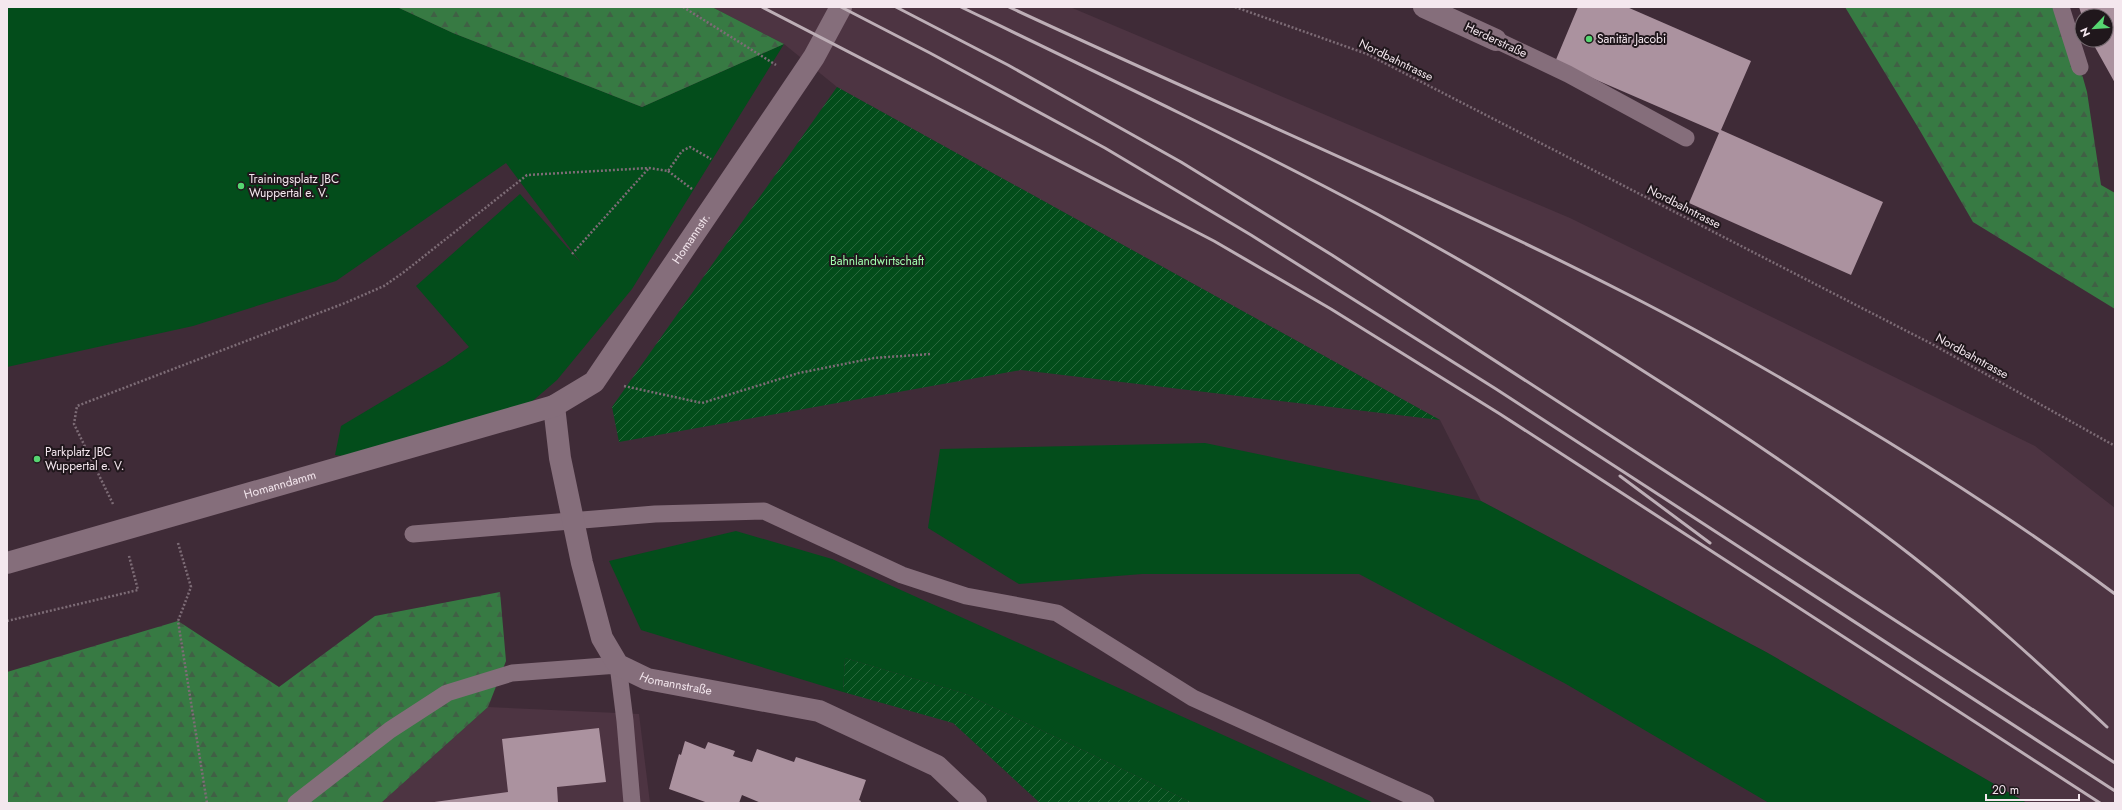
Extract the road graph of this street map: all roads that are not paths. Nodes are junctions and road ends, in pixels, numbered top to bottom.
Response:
1 (841, 7) edge
2 (1424, 7) edge
3 (2061, 7) edge
4 (1496, 40) joint
5 (2080, 67) dead end
6 (1686, 138) dead end
7 (554, 406) junction
8 (413, 534) dead end
9 (7, 563) edge
10 (618, 665) junction
11 (296, 803) edge
12 (632, 803) edge
13 (976, 803) edge
14 (1426, 803) edge

1 - 7 street, Homannstr.
2 - 4 street, Herderstraße
3 - 5 lane
4 - 6 lane, Herderstraße
7 - 9 street, Homanndamm
7 - 10 street
8 - 14 lane
10 - 11 lane
10 - 12 lane
10 - 13 street, Homannstraße

